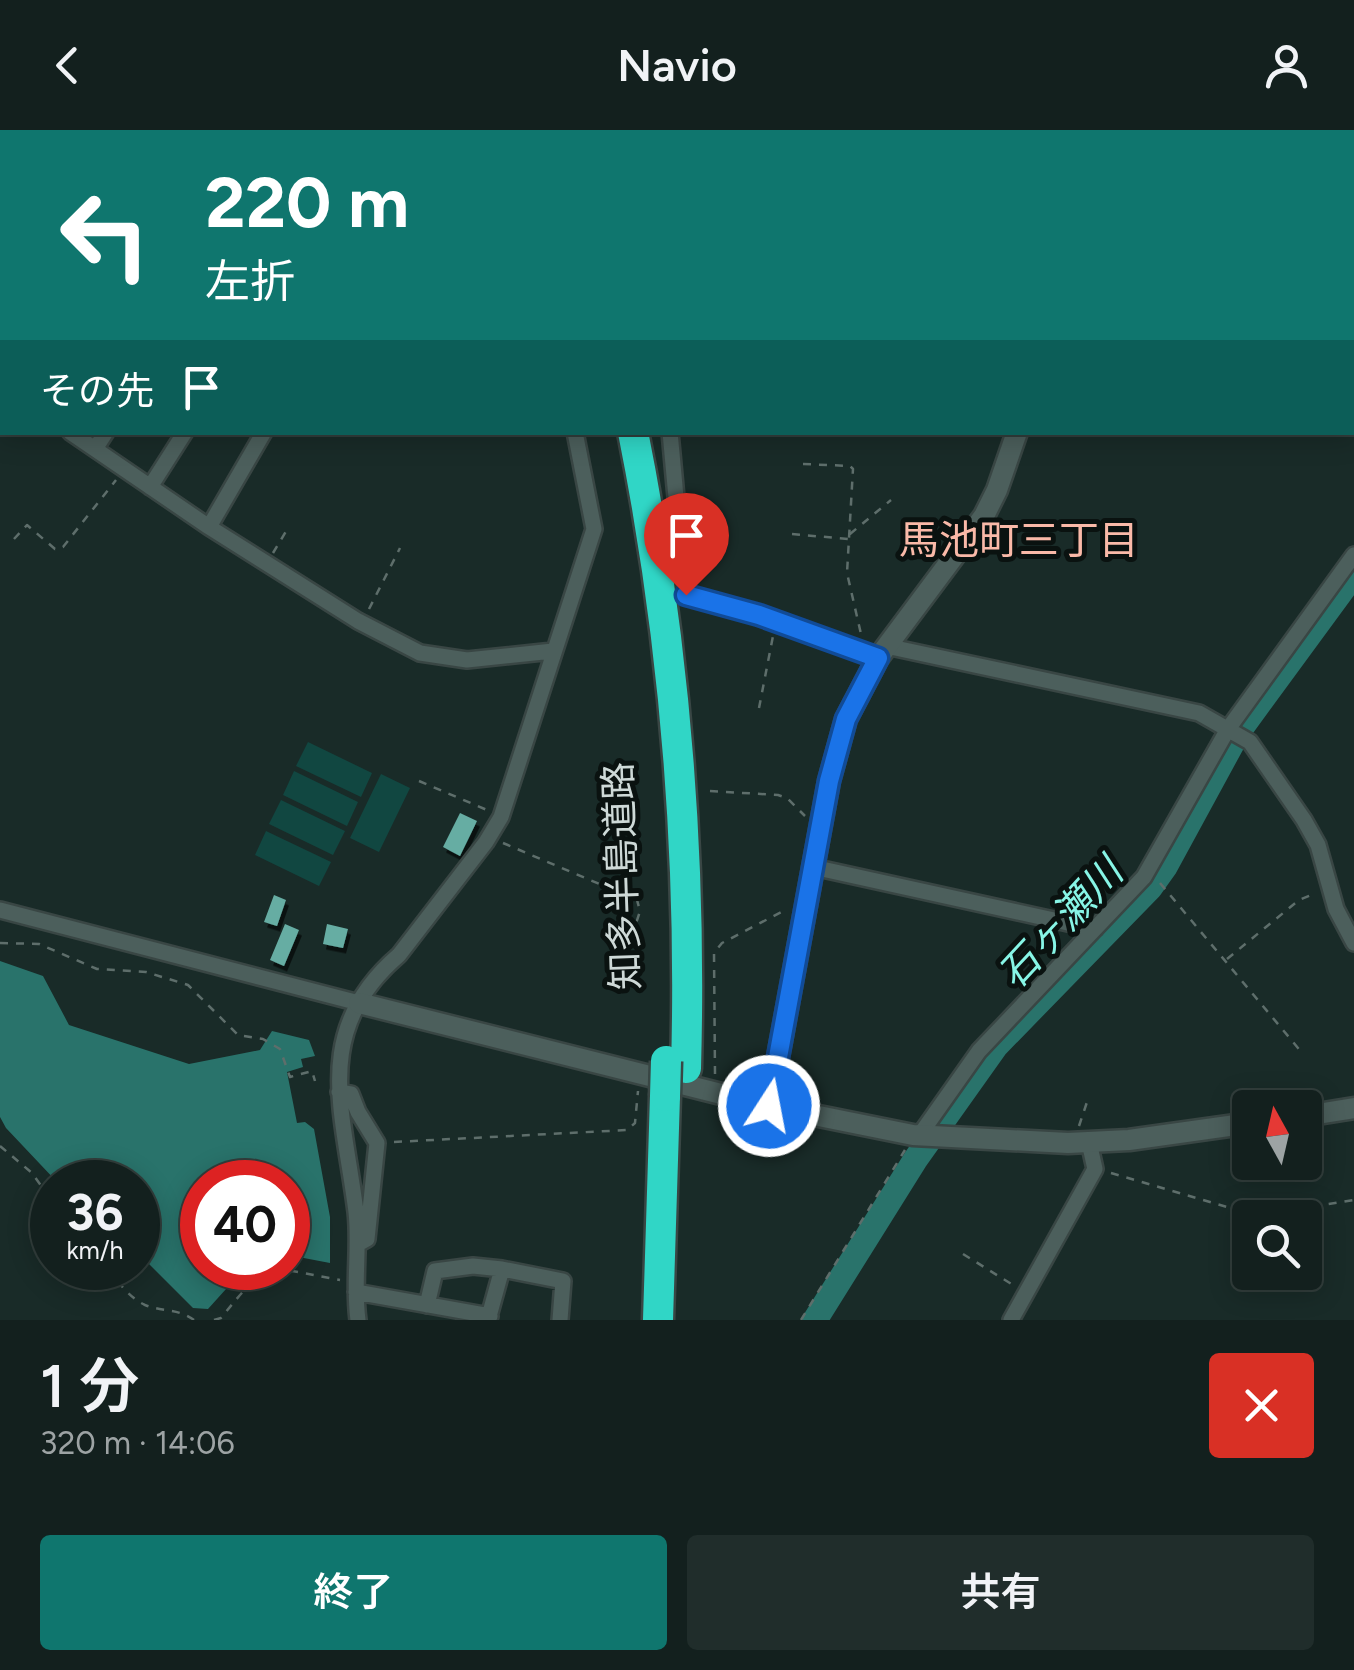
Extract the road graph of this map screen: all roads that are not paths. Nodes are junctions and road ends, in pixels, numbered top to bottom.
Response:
1 (74, 435) edge
2 (104, 435) edge
3 (183, 435) edge
4 (262, 435) edge
5 (577, 435) edge
6 (614, 435) edge
7 (634, 435) edge
8 (670, 435) edge
9 (1015, 435) edge
10 (95, 450) junction
11 (150, 487) junction
12 (209, 528) junction
13 (1354, 555) edge
14 (553, 650) junction
15 (876, 652) junction
16 (1235, 734) junction
17 (813, 867) junction
18 (0, 910) edge
19 (1095, 929) junction
20 (1354, 943) edge
21 (359, 1003) junction
22 (675, 1081) junction
23 (339, 1092) junction
24 (769, 1106) junction
25 (1354, 1108) edge
26 (1322, 1113) edge
27 (1232, 1126) edge
28 (916, 1136) junction
29 (1084, 1142) junction
30 (357, 1244) junction
31 (502, 1269) junction
32 (356, 1287) junction
33 (427, 1304) junction
34 (489, 1318) edge
35 (358, 1320) edge
36 (560, 1320) edge
37 (658, 1320) edge
38 (678, 1320) edge
39 (1012, 1320) edge

1 - 10 street
2 - 10 street
3 - 11 street
4 - 12 street
5 - 14 street
6 - 22 highway, 知多半島道路
7 - 22 highway, 知多半島道路
8 - 15 street
9 - 15 street
10 - 11 street
11 - 12 street
12 - 14 street
13 - 16 street
14 - 21 street
15 - 16 street
15 - 17 street
16 - 19 street
16 - 20 street
17 - 19 street
17 - 24 street
18 - 21 street
19 - 28 street
21 - 22 street
21 - 23 street
22 - 24 street
22 - 37 highway, 知多半島道路
22 - 38 highway, 知多半島道路
23 - 30 street
23 - 30 street
24 - 28 street
25 - 26 street
27 - 29 street
28 - 29 street
29 - 39 street
30 - 32 street
31 - 33 street
31 - 34 street
31 - 36 street
32 - 33 street
32 - 35 street
33 - 34 street

